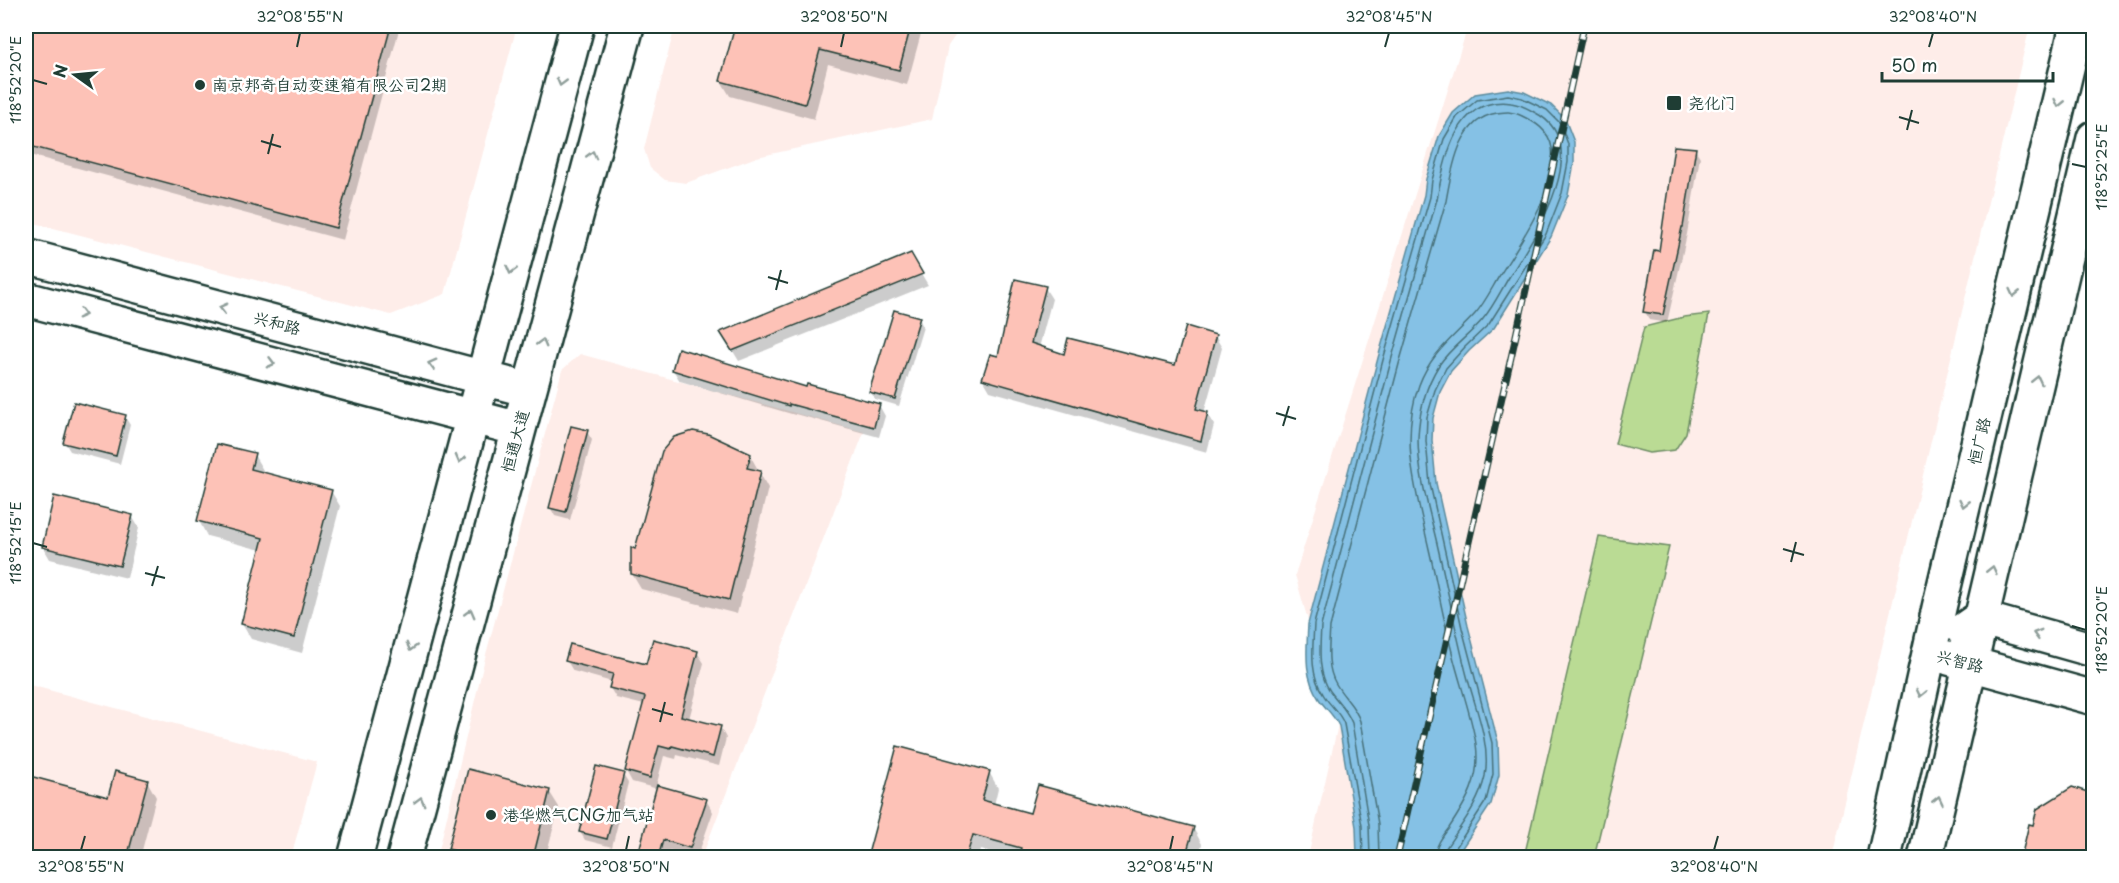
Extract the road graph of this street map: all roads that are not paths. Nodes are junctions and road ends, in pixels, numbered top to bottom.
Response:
1 (577, 26) edge
2 (627, 26) edge
3 (2077, 26) edge
4 (2094, 138) edge
5 (26, 256) edge
6 (26, 299) edge
7 (482, 377) junction
8 (529, 390) junction
9 (472, 416) junction
10 (519, 429) junction
11 (1980, 618) junction
12 (2094, 650) edge
13 (1929, 653) junction
14 (1970, 663) junction
15 (2094, 698) edge
16 (355, 858) edge
17 (405, 858) edge
18 (1884, 858) edge
19 (1925, 858) edge

1 -> 7 main road
8 -> 2 main road, 恒通大道
3 -> 13 main road, 恒广路
11 -> 4 main road
7 -> 5 main road, 兴和路
6 -> 9 main road
7 - 8 main road, 兴和路
7 - 9 main road
8 - 10 main road, 恒通大道
9 - 10 main road
9 -> 16 main road
17 -> 10 main road, 恒通大道
12 -> 11 main road
11 - 13 main road, 兴智路
11 - 14 main road
13 - 14 main road, 兴智路
13 -> 18 main road, 恒广路
14 - 15 main road, 兴智路
19 -> 14 main road

